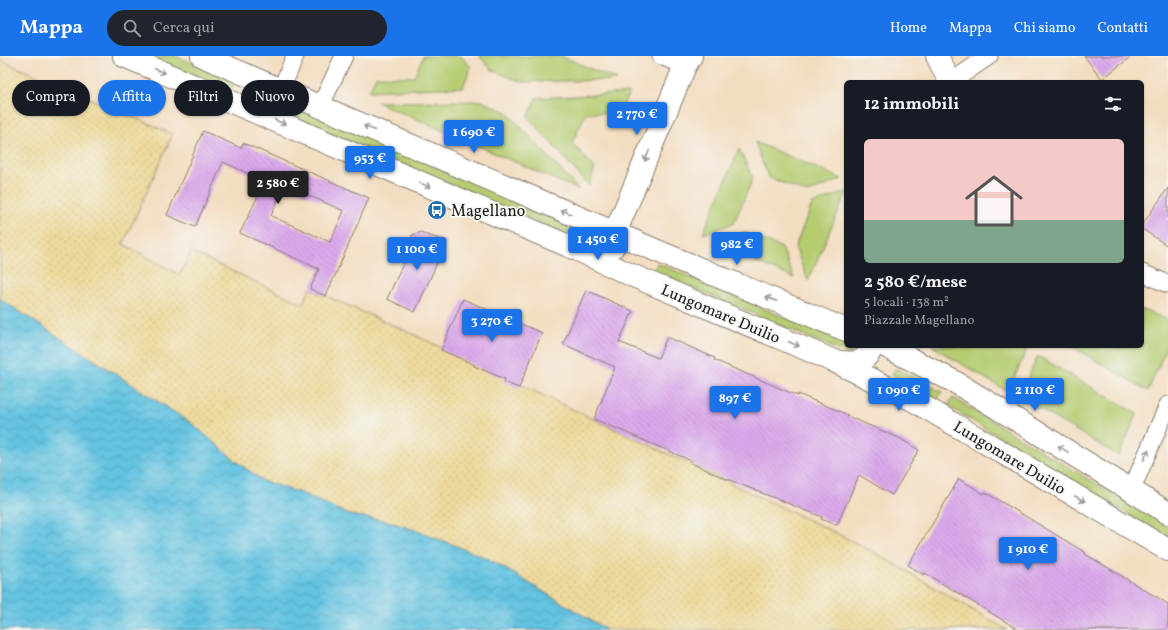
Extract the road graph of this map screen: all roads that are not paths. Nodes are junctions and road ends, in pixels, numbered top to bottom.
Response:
1 (124, 56) edge
2 (202, 56) edge
3 (295, 56) edge
4 (344, 56) edge
5 (661, 56) edge
6 (937, 56) edge
7 (989, 56) edge
8 (688, 61) edge
9 (258, 80) edge
10 (285, 80) edge
11 (949, 80) edge
12 (953, 80) edge
13 (309, 102) edge
14 (320, 107) junction
15 (615, 233) junction
16 (629, 274) junction
17 (1144, 274) edge
18 (1168, 284) edge
19 (844, 329) edge
20 (872, 348) edge
21 (890, 348) edge
22 (834, 361) junction
23 (1168, 405) edge
24 (1131, 491) junction
25 (1168, 513) edge
26 (1168, 550) edge

1 -> 16 main road, Lungomare Duilio
2 - 9 main road, Lungomare Duilio
3 - 10 street
4 - 14 street
5 - 8 street
6 - 11 main road
7 - 12 street
8 -> 15 main road
13 - 14 main road, Lungomare Duilio
15 -> 14 main road, Lungomare Duilio
15 - 16 main road
19 -> 15 main road, Lungomare Duilio
16 -> 22 main road, Lungomare Duilio
17 - 18 street
20 - 22 main road
24 -> 21 main road
22 -> 26 main road, Lungomare Duilio
24 -> 23 street
24 - 25 main road

